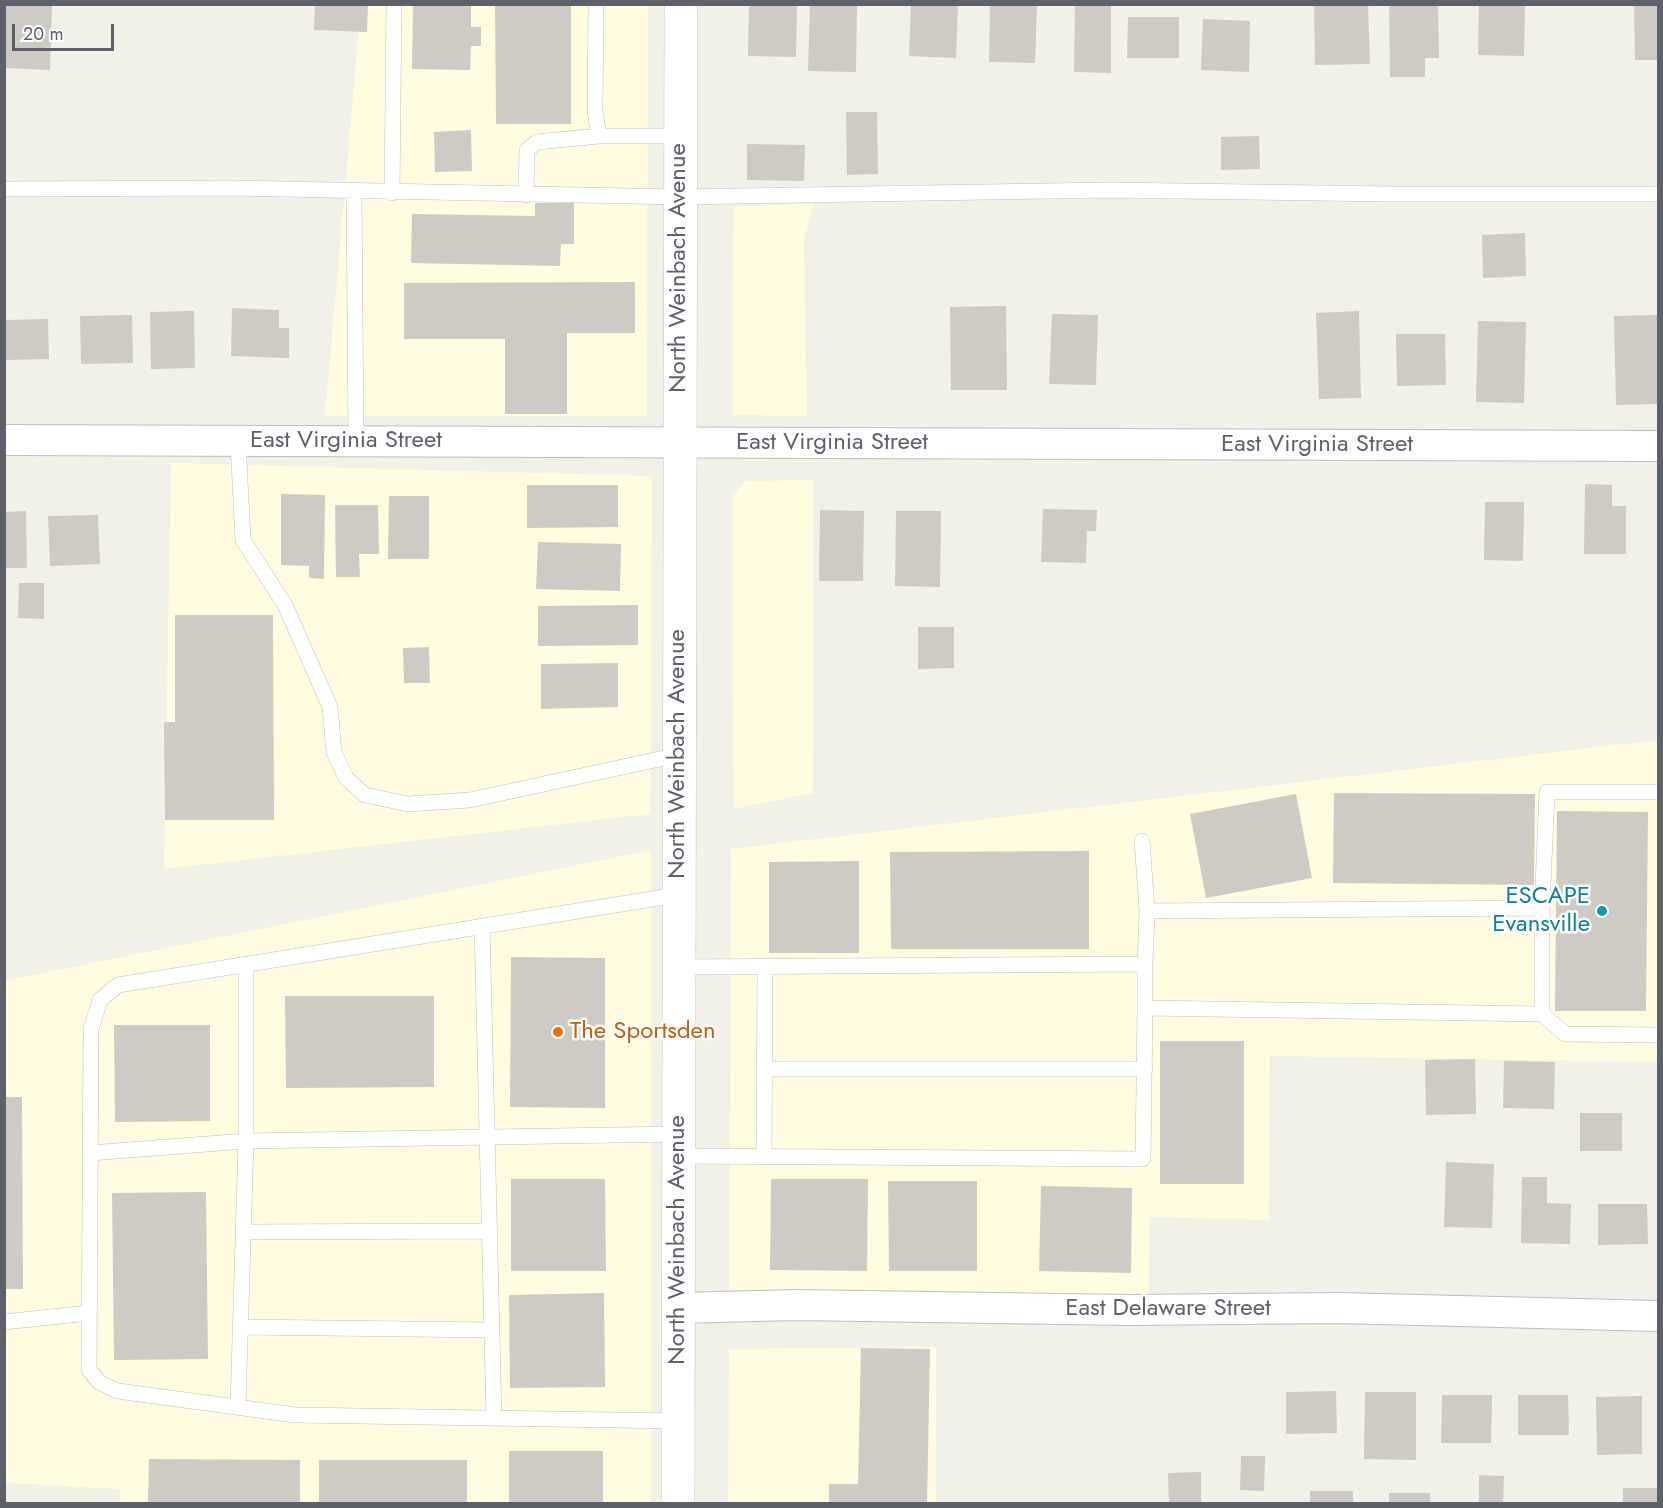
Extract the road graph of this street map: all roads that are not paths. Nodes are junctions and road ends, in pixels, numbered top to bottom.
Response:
1 (394, 4) edge
2 (597, 4) edge
3 (681, 4) edge
4 (599, 136) junction
5 (680, 136) junction
6 (4, 189) edge
7 (354, 192) junction
8 (392, 193) junction
9 (1659, 194) edge
10 (526, 195) junction
11 (680, 196) junction
12 (4, 440) edge
13 (238, 441) junction
14 (356, 441) junction
15 (678, 442) junction
16 (1659, 446) edge
17 (678, 756) junction
18 (1659, 792) edge
19 (1142, 841) dead end
20 (677, 895) junction
21 (1542, 908) junction
22 (1147, 911) junction
23 (482, 926) junction
24 (1145, 964) junction
25 (246, 965) junction
26 (678, 967) junction
27 (765, 967) junction
28 (1145, 1008) junction
29 (1542, 1014) junction
30 (1659, 1035) edge
31 (765, 1069) junction
32 (1145, 1069) junction
33 (487, 1139) junction
34 (246, 1141) junction
35 (678, 1145) junction
36 (90, 1153) junction
37 (764, 1156) junction
38 (489, 1231) junction
39 (243, 1232) junction
40 (678, 1308) junction
41 (89, 1313) junction
42 (1659, 1316) edge
43 (4, 1322) edge
44 (240, 1327) junction
45 (492, 1330) junction
46 (238, 1407) junction
47 (494, 1418) junction
48 (678, 1421) junction
49 (678, 1503) edge

1 - 8 lane
2 - 4 lane
3 - 5 main road, North Weinbach Avenue
4 - 5 lane
4 - 10 lane
5 - 11 main road, North Weinbach Avenue
6 - 7 lane
7 - 8 lane
7 - 14 lane
8 - 10 lane
9 - 11 lane
10 - 11 lane
11 - 15 main road, North Weinbach Avenue
12 - 13 street, East Virginia Street
13 - 14 street, East Virginia Street
13 - 17 lane
14 - 15 street, East Virginia Street
15 - 16 street, East Virginia Street
15 - 17 main road, North Weinbach Avenue
17 - 20 main road, North Weinbach Avenue
18 - 21 lane
19 - 22 lane
20 - 23 lane
20 - 26 main road, North Weinbach Avenue
21 - 22 lane
21 - 29 lane
22 - 24 lane
23 - 25 lane
23 - 33 lane
24 - 27 lane
24 - 28 lane
25 - 34 lane
25 - 36 lane
26 - 27 lane
26 - 35 main road, North Weinbach Avenue
27 - 31 lane
28 - 29 lane
28 - 32 lane
29 - 30 lane
31 - 32 lane
31 - 37 lane
32 - 37 lane
33 - 34 lane
33 - 35 lane
33 - 38 lane
34 - 36 lane
34 - 39 lane
35 - 37 lane
35 - 40 main road, North Weinbach Avenue
36 - 41 lane
38 - 39 lane
38 - 45 lane
39 - 44 lane
40 - 42 street, East Delaware Street
40 - 48 main road, North Weinbach Avenue
41 - 43 lane
41 - 46 lane
44 - 45 lane
44 - 46 lane
45 - 47 lane
46 - 47 lane
47 - 48 lane
48 - 49 main road, North Weinbach Avenue

